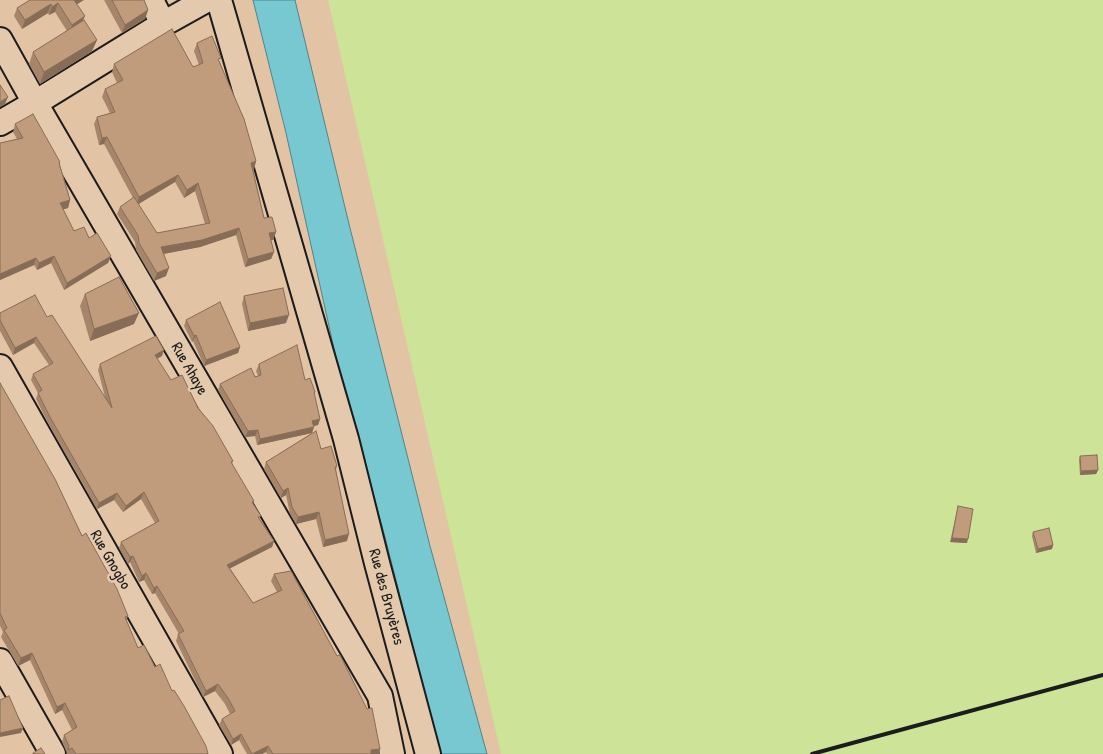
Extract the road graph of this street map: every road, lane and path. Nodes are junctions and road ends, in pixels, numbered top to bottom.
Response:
1 (151, 0) edge
2 (206, 0) edge
3 (219, 0) edge
4 (163, 24) junction
5 (0, 40) edge
6 (35, 103) junction
7 (0, 123) edge
8 (0, 367) edge
9 (0, 661) edge
10 (52, 754) edge
11 (220, 754) edge
12 (392, 754) edge
13 (428, 754) edge

1 - 4 street
2 - 4 street
3 - 13 street, Rue des Bruyères
4 - 6 street
5 - 6 street, Rue Ahaye
6 - 7 street
6 - 12 street, Rue Ahaye
8 - 11 street, Rue Gnogbo
9 - 10 street

